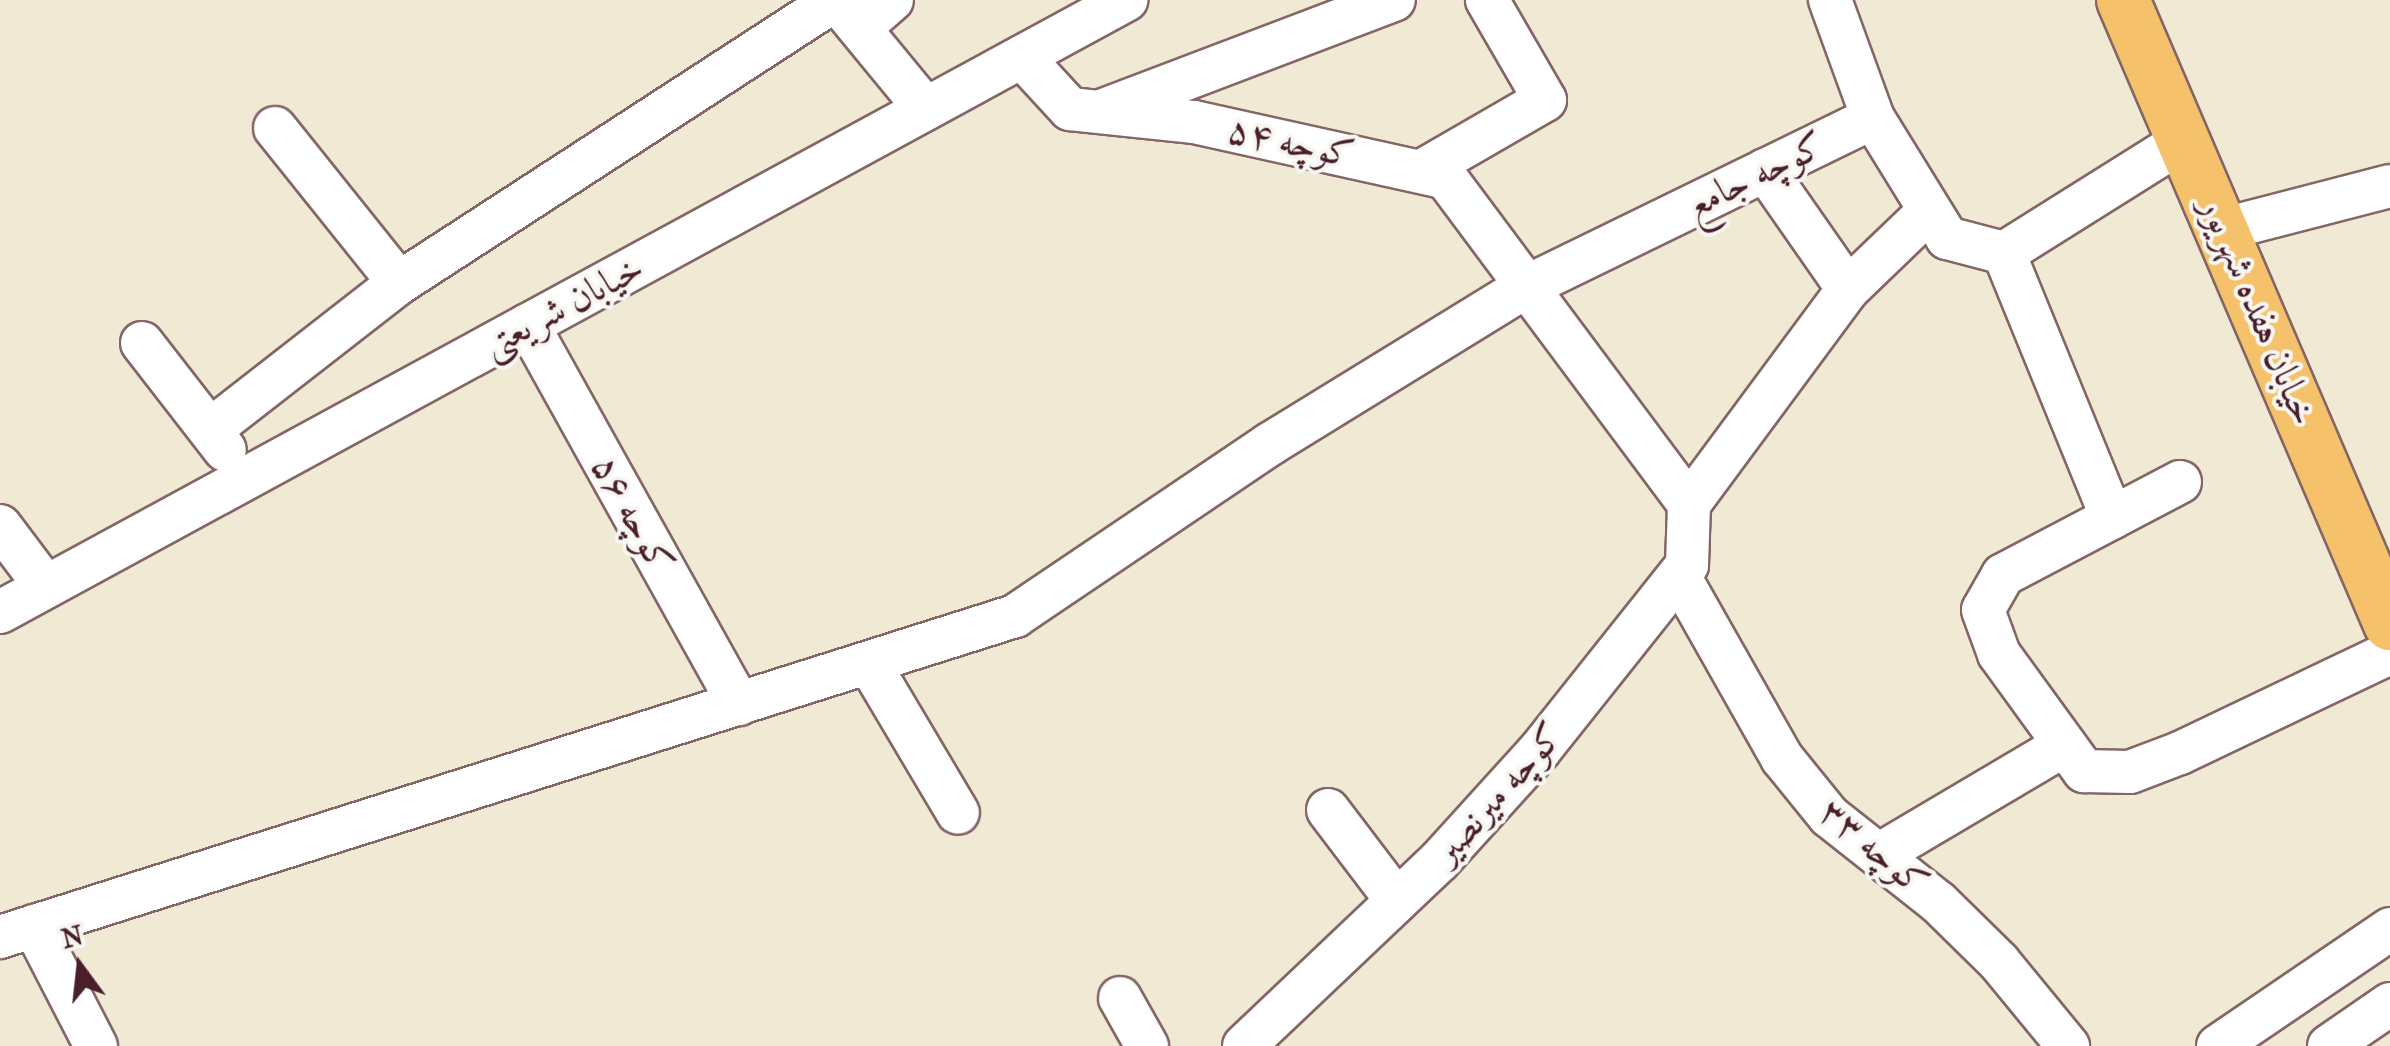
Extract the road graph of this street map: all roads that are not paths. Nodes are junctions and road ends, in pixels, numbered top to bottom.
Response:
1 (1126, 0) edge
2 (1393, 0) edge
3 (1487, 0) edge
4 (1830, 0) edge
5 (2123, 0) edge
6 (856, 7) edge
7 (1022, 56) junction
8 (926, 109) junction
9 (1098, 112) junction
10 (1873, 118) junction
11 (275, 128) dead end
12 (2186, 139) junction
13 (1765, 170) junction
14 (1422, 171) junction
15 (2390, 186) edge
16 (1928, 212) junction
17 (2224, 229) junction
18 (2004, 253) junction
19 (399, 283) junction
20 (1524, 288) junction
21 (1848, 289) junction
22 (528, 325) junction
23 (142, 343) dead end
24 (210, 430) junction
25 (246, 478) junction
26 (2180, 482) dead end
27 (1689, 504) junction
28 (2112, 518) junction
29 (0, 526) edge
30 (1679, 576) junction
31 (46, 587) junction
32 (0, 612) edge
33 (2390, 624) edge
34 (2390, 652) edge
35 (869, 663) junction
36 (738, 704) junction
37 (2061, 747) junction
38 (1328, 810) dead end
39 (958, 813) dead end
40 (1882, 853) junction
41 (1396, 901) junction
42 (2390, 930) edge
43 (17, 932) edge
44 (2339, 964) junction
45 (1120, 998) dead end
46 (2382, 1010) edge
47 (96, 1046) edge
48 (1148, 1046) edge
49 (1244, 1046) edge
50 (2068, 1046) edge
51 (2218, 1046) edge
52 (2329, 1046) edge

1 - 7 street, خیابان شریعتی
2 - 9 street
3 - 14 street
4 - 10 street
5 - 12 main road, خیابان هفده شهریور
6 - 8 street
6 - 19 street
7 - 8 street, خیابان شریعتی
7 - 9 street, کوچه ۵۴
8 - 22 street, خیابان شریعتی
9 - 14 street, کوچه ۵۴
10 - 13 street, کوچه جامع
10 - 16 street
11 - 19 street
12 - 17 main road, خیابان هفده شهریور
12 - 18 street
13 - 20 street, کوچه جامع
13 - 21 street
14 - 20 street, کوچه ۵۴
15 - 17 street
16 - 18 street
16 - 21 street
17 - 33 main road, خیابان هفده شهریور
18 - 28 street
19 - 24 street
20 - 27 street, کوچه ۵۴
20 - 35 street, کوچه جامع
21 - 27 street
22 - 25 street, خیابان شریعتی
22 - 36 street, کوچه ۵۶
23 - 24 street
24 - 25 street
25 - 31 street, خیابان شریعتی
26 - 28 street
27 - 30 street, کوچه میرنصیر
28 - 37 street
29 - 31 street
30 - 40 street, کوچه ۳۳
30 - 41 street, کوچه میرنصیر
31 - 32 street, خیابان شریعتی
34 - 37 street
35 - 36 street, کوچه جامع
35 - 39 street
36 - 43 street, کوچه جامع
37 - 40 street
38 - 41 street
40 - 50 street, کوچه ۳۳
41 - 49 street, کوچه میرنصیر
42 - 44 street
43 - 47 street
44 - 46 street
44 - 51 street
45 - 48 street
46 - 52 street

